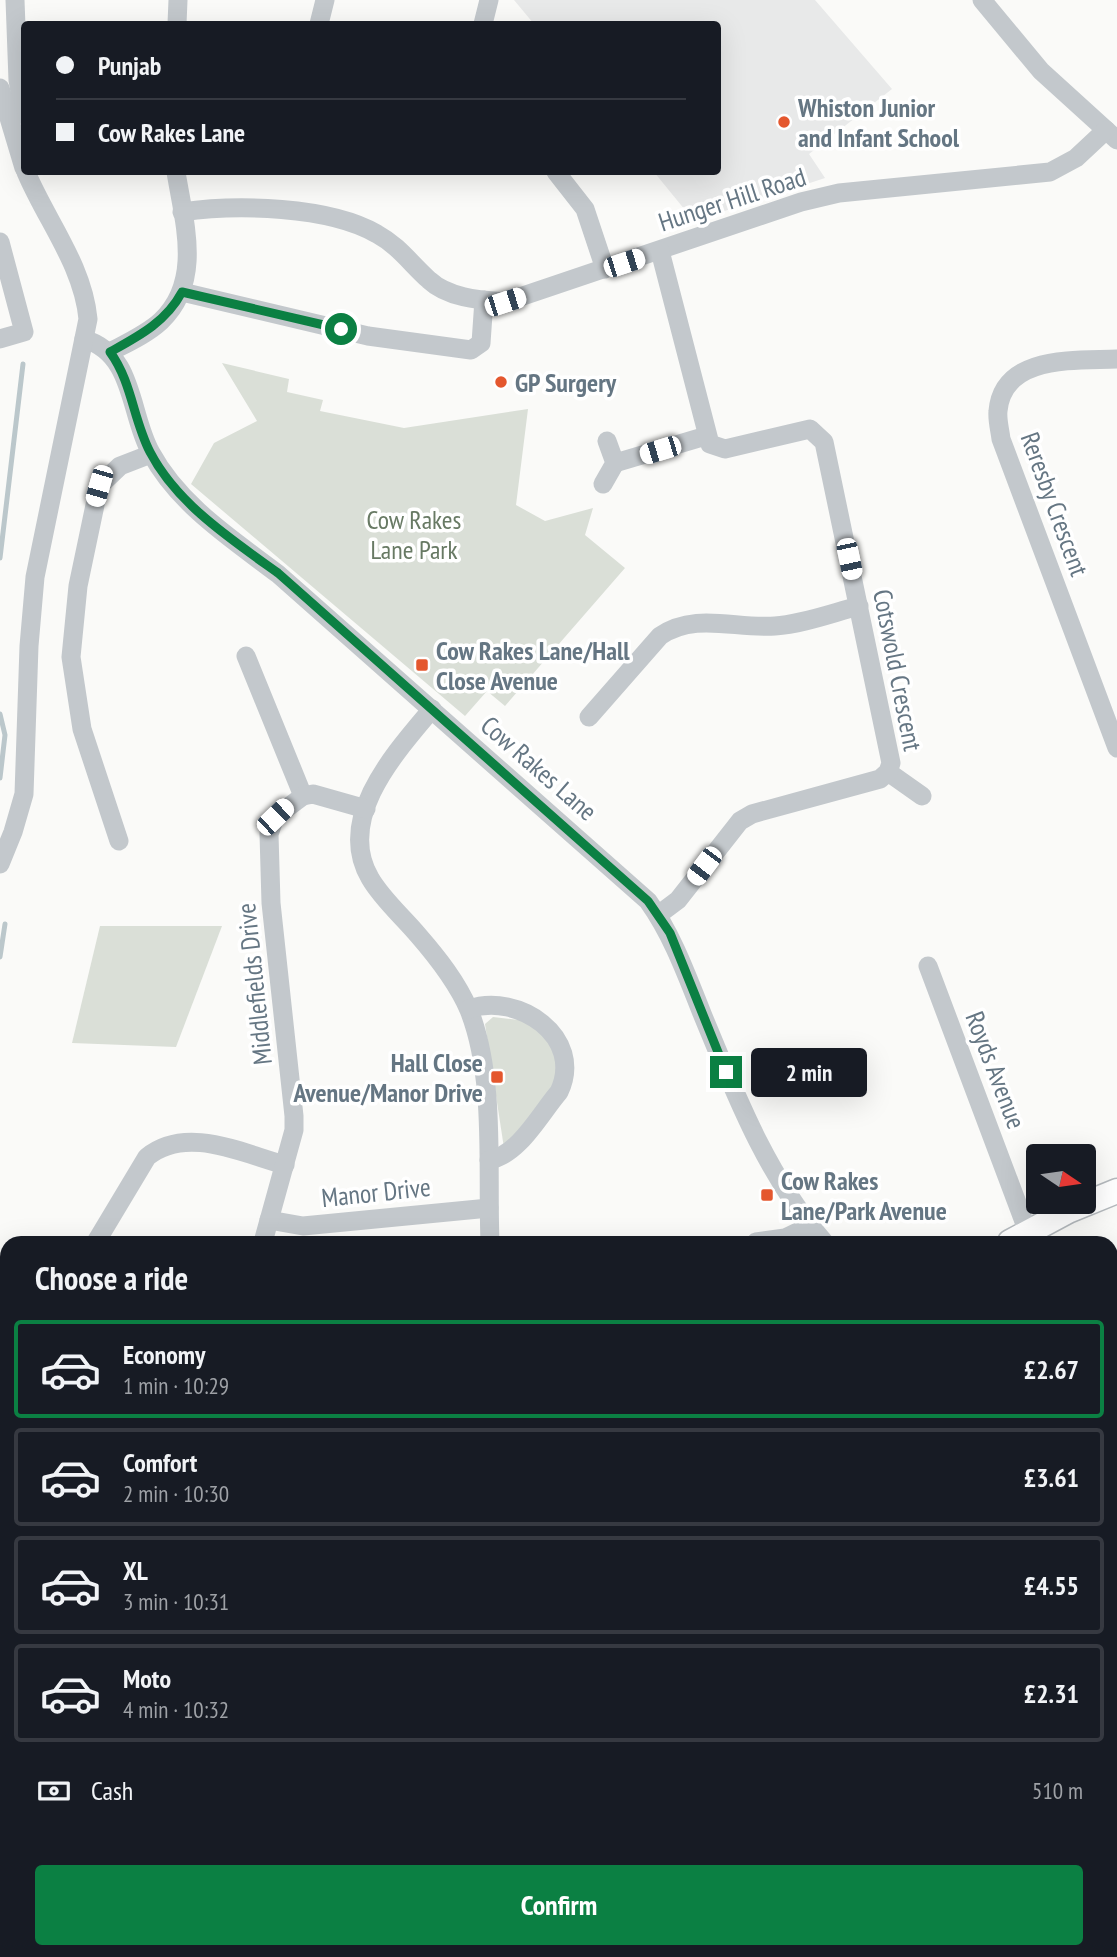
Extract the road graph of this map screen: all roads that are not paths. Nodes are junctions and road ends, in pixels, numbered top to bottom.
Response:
1 (178, 0) edge
2 (325, 0) edge
3 (489, 0) edge
4 (982, 0) edge
5 (17, 2) edge
6 (177, 21) edge
7 (320, 21) edge
8 (484, 21) edge
9 (0, 88) edge
10 (21, 98) edge
11 (1111, 135) edge
12 (21, 157) edge
13 (28, 175) edge
14 (42, 175) edge
15 (176, 175) edge
16 (558, 175) edge
17 (182, 212) junction
18 (58, 235) junction
19 (0, 242) edge
20 (660, 251) junction
21 (605, 269) junction
22 (182, 292) junction
23 (484, 300) junction
24 (0, 339) edge
25 (84, 339) junction
26 (110, 352) junction
27 (1117, 359) edge
28 (706, 436) junction
29 (607, 441) dead end
30 (151, 454) junction
31 (615, 463) junction
32 (603, 484) dead end
33 (859, 606) junction
34 (246, 656) dead end
35 (432, 709) junction
36 (589, 717) dead end
37 (1117, 748) edge
38 (888, 772) junction
39 (303, 796) junction
40 (922, 796) dead end
41 (366, 809) junction
42 (119, 841) dead end
43 (0, 864) edge
44 (658, 915) junction
45 (928, 966) dead end
46 (469, 1009) junction
47 (489, 1160) junction
48 (285, 1164) junction
49 (1117, 1191) edge
50 (489, 1208) junction
51 (269, 1220) junction
52 (810, 1226) junction
53 (100, 1236) edge
54 (265, 1236) edge
55 (490, 1236) edge
56 (789, 1236) edge
57 (819, 1236) edge
58 (1019, 1236) edge
59 (1021, 1236) edge

1 - 6 street
2 - 7 street
3 - 8 street
4 - 11 street
5 - 10 street
9 - 12 street
11 - 20 street, Hunger Hill Road
13 - 18 street
14 - 18 street
15 - 17 street
16 - 21 street
17 - 22 street
17 - 23 street, Hunger Hill Road
18 - 25 street
19 - 24 street
20 - 21 street, Hunger Hill Road
20 - 28 street
21 - 23 street, Hunger Hill Road
22 - 23 street
22 - 26 street
25 - 26 street
25 - 43 street
26 - 30 street, Cow Rakes Lane
27 - 37 street, Reresby Crescent
28 - 31 street
28 - 33 street, Cotswold Crescent
29 - 31 street
30 - 35 street, Cow Rakes Lane
30 - 42 street
31 - 32 street
33 - 36 street
33 - 38 street, Cotswold Crescent
34 - 39 street
35 - 41 street
35 - 44 street, Cow Rakes Lane
38 - 40 street, Cotswold Crescent
38 - 44 street, Cotswold Crescent
39 - 41 street
39 - 48 street, Middlefields Drive
41 - 46 street
44 - 52 street, Cow Rakes Lane
45 - 58 street, Royds Avenue
46 - 47 street
46 - 47 street
47 - 50 street
48 - 51 street, Middlefields Drive
48 - 53 street
49 - 59 main road
50 - 51 street, Manor Drive
50 - 55 street
51 - 54 street, Middlefields Drive
52 - 56 street
52 - 57 street, Cow Rakes Lane

